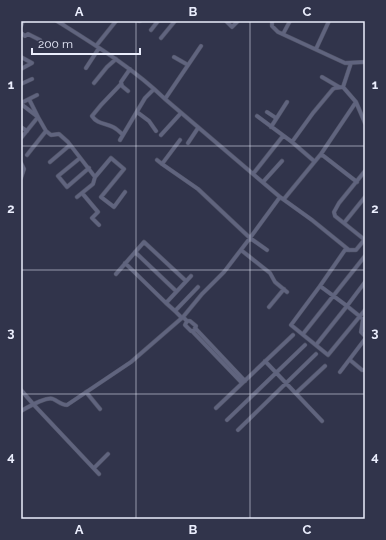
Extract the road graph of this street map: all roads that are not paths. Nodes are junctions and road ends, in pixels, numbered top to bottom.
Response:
1 (23, 21) edge
2 (57, 21) edge
3 (116, 21) edge
4 (158, 21) edge
5 (175, 21) edge
6 (226, 21) edge
7 (238, 21) edge
8 (272, 21) edge
9 (290, 21) edge
10 (328, 21) edge
11 (21, 26) edge
12 (151, 30) dead end
13 (21, 33) edge
14 (283, 34) junction
15 (161, 38) dead end
16 (40, 40) dead end
17 (201, 46) dead end
18 (98, 47) junction
19 (316, 49) junction
20 (21, 57) edge
21 (174, 57) dead end
22 (116, 59) junction
23 (365, 62) edge
24 (351, 63) junction
25 (188, 65) junction
26 (86, 68) dead end
27 (21, 69) edge
28 (130, 69) junction
29 (322, 77) dead end
30 (32, 79) dead end
31 (94, 83) dead end
32 (21, 84) edge
33 (121, 84) junction
34 (342, 87) junction
35 (154, 89) junction
36 (128, 91) dead end
37 (37, 95) dead end
38 (29, 99) junction
39 (165, 99) junction
40 (287, 102) dead end
41 (356, 102) junction
42 (21, 104) edge
43 (137, 112) junction
44 (267, 112) dead end
45 (182, 113) junction
46 (257, 116) dead end
47 (38, 117) junction
48 (276, 118) junction
49 (365, 123) edge
50 (21, 127) edge
51 (271, 127) junction
52 (198, 128) junction
53 (27, 131) junction
54 (46, 131) junction
55 (156, 131) dead end
56 (123, 135) junction
57 (161, 135) dead end
58 (283, 136) junction
59 (21, 138) edge
60 (120, 140) dead end
61 (180, 140) dead end
62 (292, 142) junction
63 (188, 143) dead end
64 (70, 145) junction
65 (27, 154) dead end
66 (321, 154) junction
67 (80, 158) junction
68 (157, 160) dead end
69 (314, 161) junction
70 (50, 162) dead end
71 (282, 162) dead end
72 (21, 163) edge
73 (162, 164) junction
74 (88, 168) junction
75 (365, 171) edge
76 (253, 174) junction
77 (21, 178) edge
78 (95, 178) junction
79 (263, 182) junction
80 (357, 182) junction
81 (125, 192) dead end
82 (82, 193) junction
83 (365, 196) edge
84 (77, 197) dead end
85 (280, 197) junction
86 (284, 199) junction
87 (344, 223) junction
88 (99, 226) dead end
89 (250, 238) junction
90 (365, 240) edge
91 (241, 250) junction
92 (267, 250) dead end
93 (349, 250) junction
94 (135, 252) junction
95 (365, 256) edge
96 (125, 263) junction
97 (116, 274) dead end
98 (191, 276) dead end
99 (186, 281) junction
100 (365, 282) edge
101 (320, 286) junction
102 (198, 287) dead end
103 (176, 291) junction
104 (334, 295) junction
105 (166, 302) junction
106 (347, 306) junction
107 (269, 307) dead end
108 (365, 310) edge
109 (175, 311) junction
110 (360, 316) junction
111 (183, 318) junction
112 (303, 334) junction
113 (292, 335) dead end
114 (365, 336) edge
115 (365, 339) edge
116 (305, 345) dead end
117 (316, 345) junction
118 (316, 354) dead end
119 (350, 360) junction
120 (266, 361) junction
121 (324, 366) dead end
122 (365, 370) edge
123 (276, 372) junction
124 (340, 372) dead end
125 (244, 382) junction
126 (286, 383) junction
127 (21, 390) edge
128 (86, 392) junction
129 (296, 393) junction
130 (34, 405) junction
131 (216, 408) dead end
132 (100, 409) dead end
133 (21, 411) edge
134 (227, 420) dead end
135 (322, 421) dead end
136 (238, 430) dead end
137 (108, 454) dead end
138 (94, 468) junction
139 (98, 474) dead end

1 - 11 street
2 - 18 street
3 - 18 street
4 - 12 street
5 - 15 street
6 - 7 street
8 - 14 street
9 - 14 street
10 - 19 street
13 - 16 street
14 - 19 street
17 - 25 street
18 - 22 street
18 - 26 street
19 - 24 street
20 - 27 street
21 - 25 street
22 - 28 street
22 - 31 street
23 - 24 street
24 - 34 street
25 - 39 street
28 - 33 street
28 - 35 street
29 - 34 street
30 - 32 street
33 - 36 street
33 - 56 street
34 - 41 street
34 - 62 street
35 - 39 street
35 - 43 street
37 - 38 street
38 - 42 street
38 - 47 street
39 - 45 street
40 - 48 street
41 - 49 street
41 - 66 street
42 - 47 street
43 - 55 street
43 - 56 street
44 - 48 street
45 - 52 street
45 - 57 street
46 - 51 street
47 - 53 street
47 - 54 street
48 - 51 street
50 - 53 street
51 - 58 street
52 - 63 street
52 - 76 street
53 - 59 street
54 - 64 street
54 - 65 street
56 - 60 street
58 - 62 street
58 - 76 street
61 - 73 street
62 - 69 street
64 - 67 street
64 - 70 street
66 - 69 street
66 - 80 street
67 - 74 street
67 - 74 street
68 - 73 street
69 - 86 street
71 - 79 street
72 - 77 street
73 - 89 street
74 - 78 street
75 - 80 street
76 - 79 street
78 - 81 street
78 - 82 street
79 - 85 street
80 - 87 street
82 - 84 street
82 - 88 street
83 - 87 street
85 - 86 street
85 - 89 street
86 - 93 street
87 - 90 street
89 - 91 street
89 - 92 street
90 - 93 street
91 - 107 street
91 - 111 street
93 - 101 street
94 - 96 street
94 - 99 street
94 - 103 street
95 - 104 street
96 - 97 street
96 - 105 street
98 - 99 street
99 - 103 street
100 - 106 street
101 - 104 street
101 - 112 street
102 - 109 street
103 - 105 street
104 - 106 street
104 - 112 street
105 - 109 street
106 - 110 street
106 - 117 street
108 - 110 street
109 - 111 street
110 - 114 street
110 - 117 street
111 - 125 street
111 - 128 street
112 - 117 street
113 - 120 street
115 - 119 street
116 - 123 street
118 - 126 street
119 - 122 street
119 - 124 street
120 - 123 street
120 - 125 street
121 - 129 street
123 - 126 street
123 - 134 street
125 - 131 street
126 - 129 street
126 - 136 street
127 - 130 street
128 - 130 street
128 - 132 street
129 - 135 street
130 - 133 street
130 - 138 street
137 - 138 street
138 - 139 street

